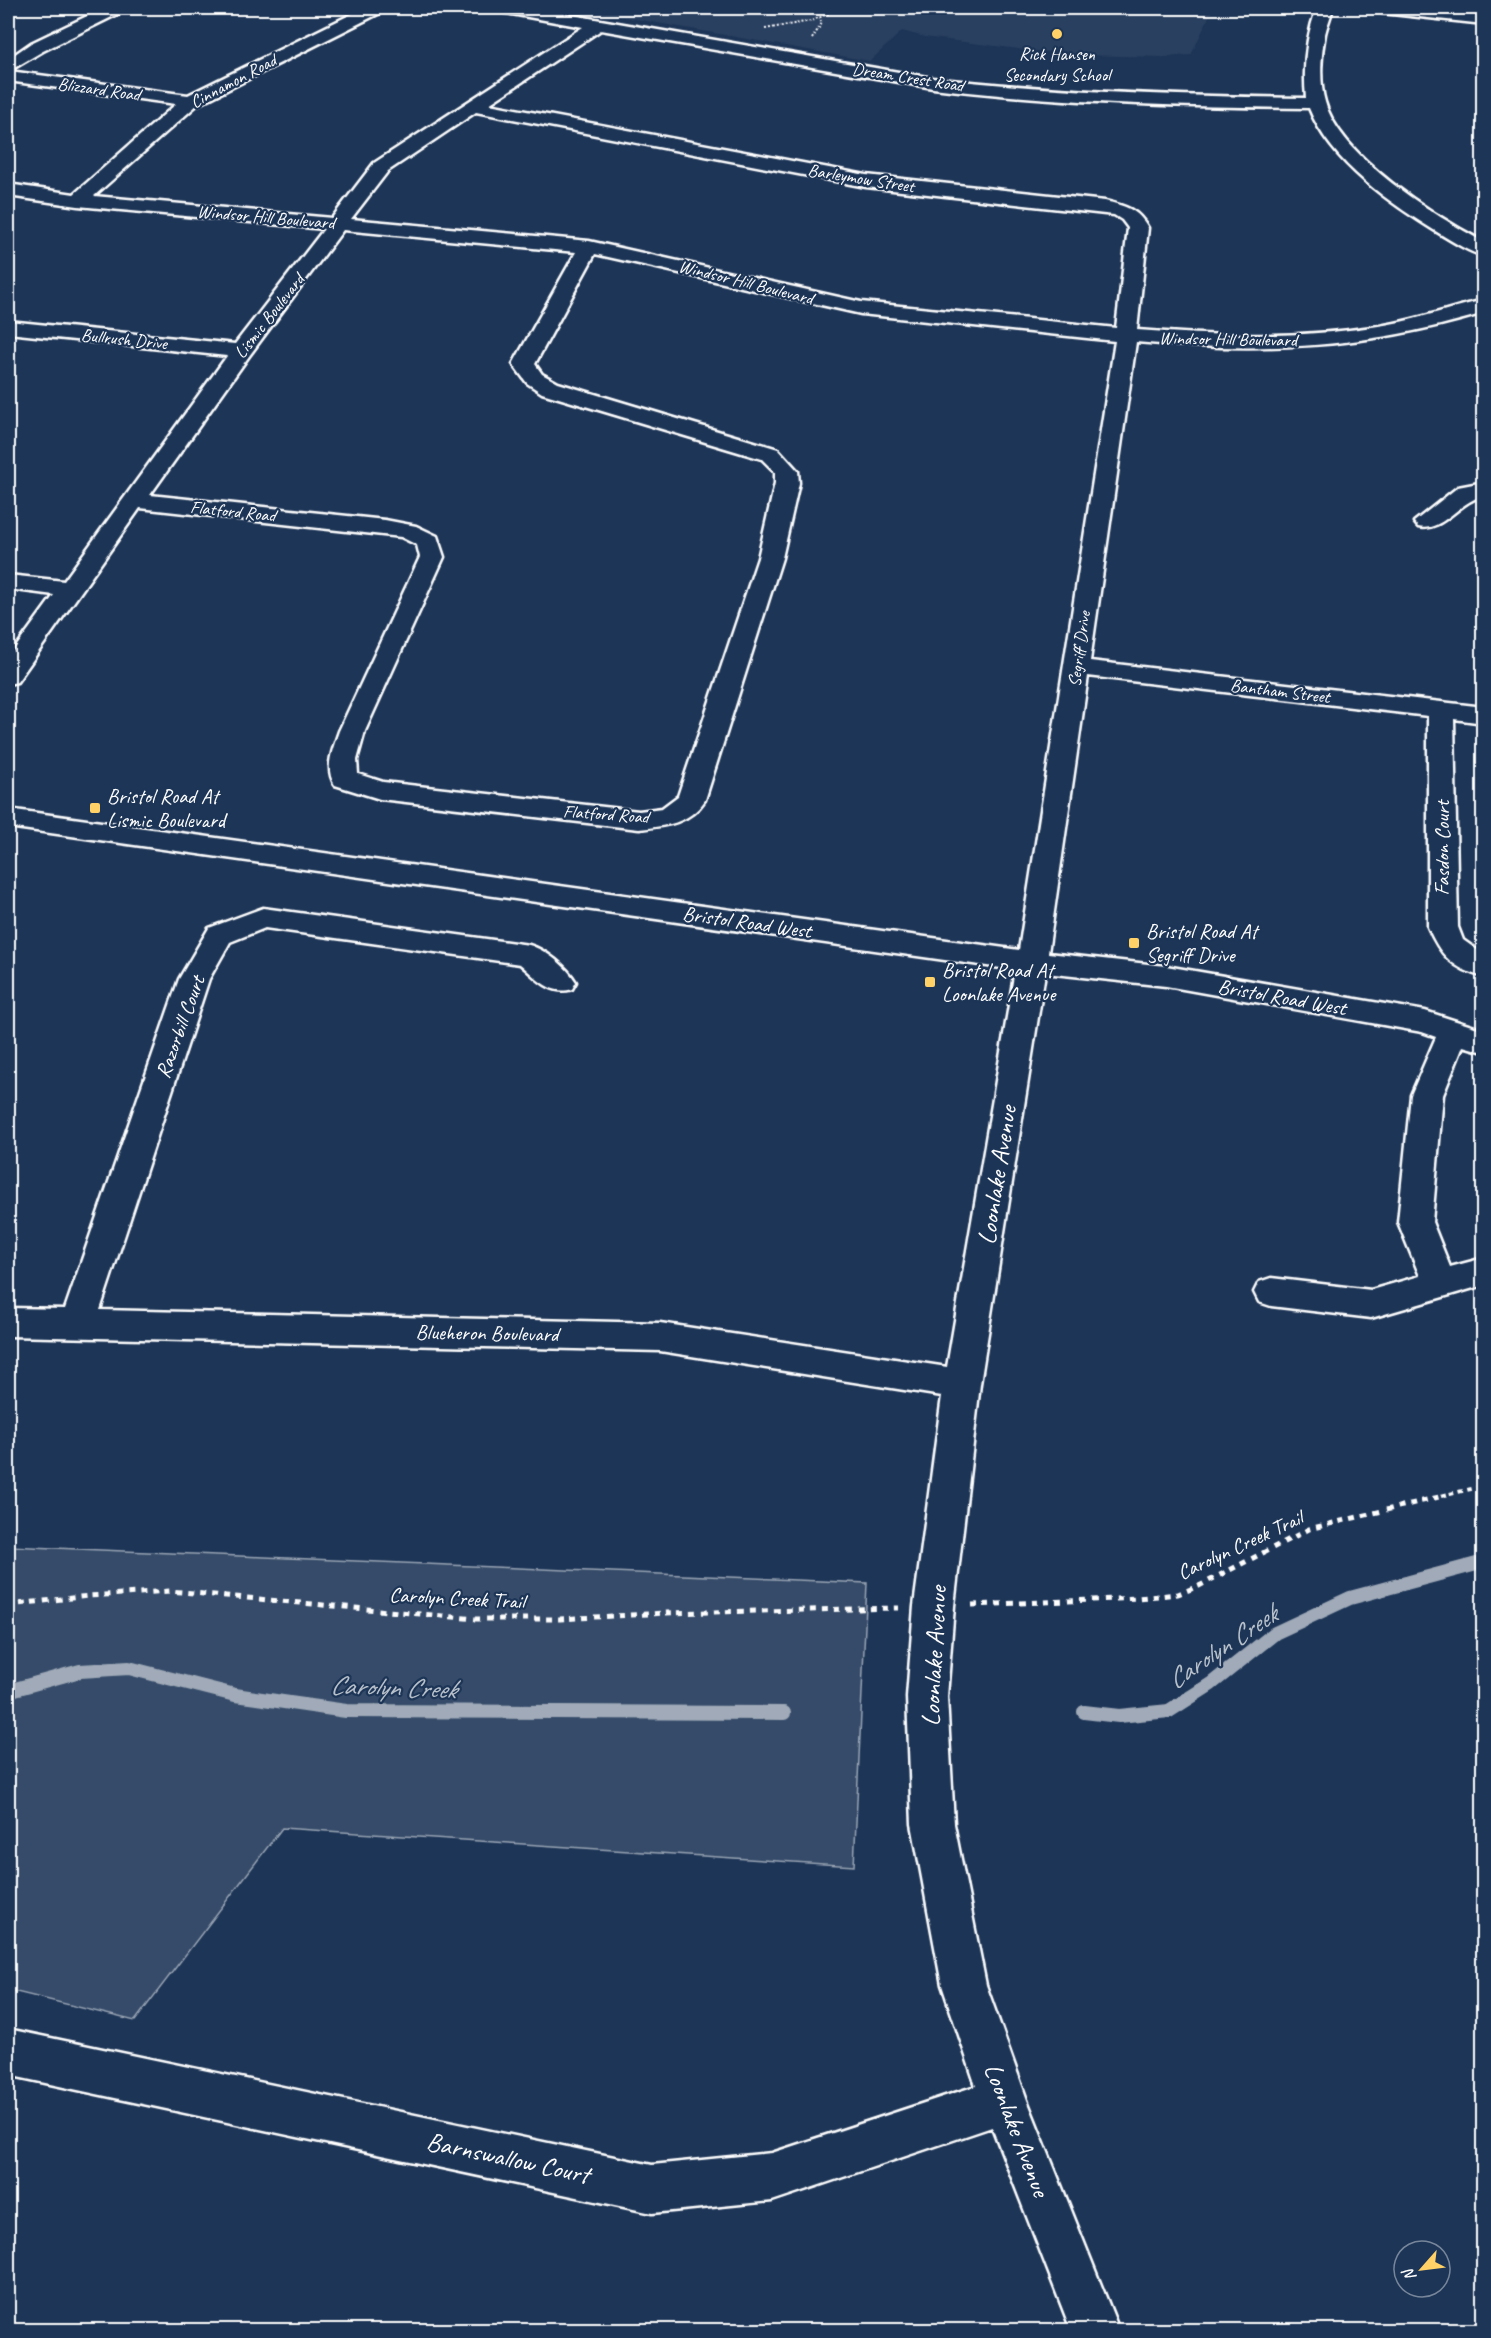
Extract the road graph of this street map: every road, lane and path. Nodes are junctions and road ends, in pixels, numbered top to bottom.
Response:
1 (78, 8) edge
2 (376, 8) edge
3 (506, 8) edge
4 (842, 8) edge
5 (1325, 8) edge
6 (1382, 8) edge
7 (108, 11) edge
8 (1484, 19) edge
9 (597, 25) junction
10 (758, 30) dead end
11 (8, 66) edge
12 (8, 76) edge
13 (191, 101) junction
14 (1316, 103) junction
15 (472, 106) junction
16 (8, 190) edge
17 (78, 200) junction
18 (340, 224) junction
19 (589, 247) junction
20 (1484, 250) edge
21 (1484, 306) edge
22 (8, 327) edge
23 (1126, 336) junction
24 (241, 351) junction
25 (1484, 489) edge
26 (132, 500) junction
27 (1426, 522) dead end
28 (8, 582) edge
29 (70, 589) junction
30 (1077, 667) junction
31 (8, 676) edge
32 (1441, 710) junction
33 (1484, 715) edge
34 (8, 818) edge
35 (1032, 963) junction
36 (1484, 967) edge
37 (561, 982) dead end
38 (1469, 1036) edge
39 (1484, 1271) edge
40 (1440, 1284) junction
41 (1271, 1292) dead end
42 (8, 1322) edge
43 (78, 1324) junction
44 (962, 1384) junction
45 (1484, 1486) edge
46 (8, 1605) edge
47 (970, 1605) dead end
48 (906, 1607) dead end
49 (8, 2052) edge
50 (1004, 2100) junction
51 (1095, 2331) edge

1 - 7 street
2 - 13 street, Cinnamon Road
3 - 9 street, Dream Crest Road
4 - 10 path
5 - 14 street
6 - 8 street
7 - 11 street
9 - 14 street, Dream Crest Road
9 - 15 street, Lismic Boulevard
12 - 13 street, Blizzard Road
13 - 17 street, Cinnamon Road
14 - 20 street
15 - 18 street, Lismic Boulevard
15 - 23 street, Barleymow Street
16 - 17 street, Windsor Hill Boulevard
17 - 18 street, Windsor Hill Boulevard
18 - 19 street, Windsor Hill Boulevard
18 - 24 street, Lismic Boulevard
19 - 23 street, Windsor Hill Boulevard
19 - 26 street, Flatford Road
21 - 23 street, Windsor Hill Boulevard
22 - 24 street, Bullrush Drive
23 - 30 street, Segriff Drive
24 - 26 street, Lismic Boulevard
25 - 27 street
26 - 29 street, Lismic Boulevard
28 - 29 street
29 - 31 street, Lismic Boulevard
30 - 32 street, Bantham Street
30 - 35 street, Segriff Drive
32 - 33 street, Bantham Street
32 - 36 street, Fasdon Court
34 - 35 street, Bristol Road West
35 - 38 street, Bristol Road West
35 - 44 street, Loonlake Avenue
37 - 43 street, Razorbill Court
38 - 40 street
39 - 40 street
40 - 41 street
42 - 43 street, Blueheron Boulevard
43 - 44 street, Blueheron Boulevard
44 - 50 street, Loonlake Avenue
45 - 47 path, Carolyn Creek Trail
46 - 48 path, Carolyn Creek Trail
49 - 50 street, Barnswallow Court
50 - 51 street, Loonlake Avenue

